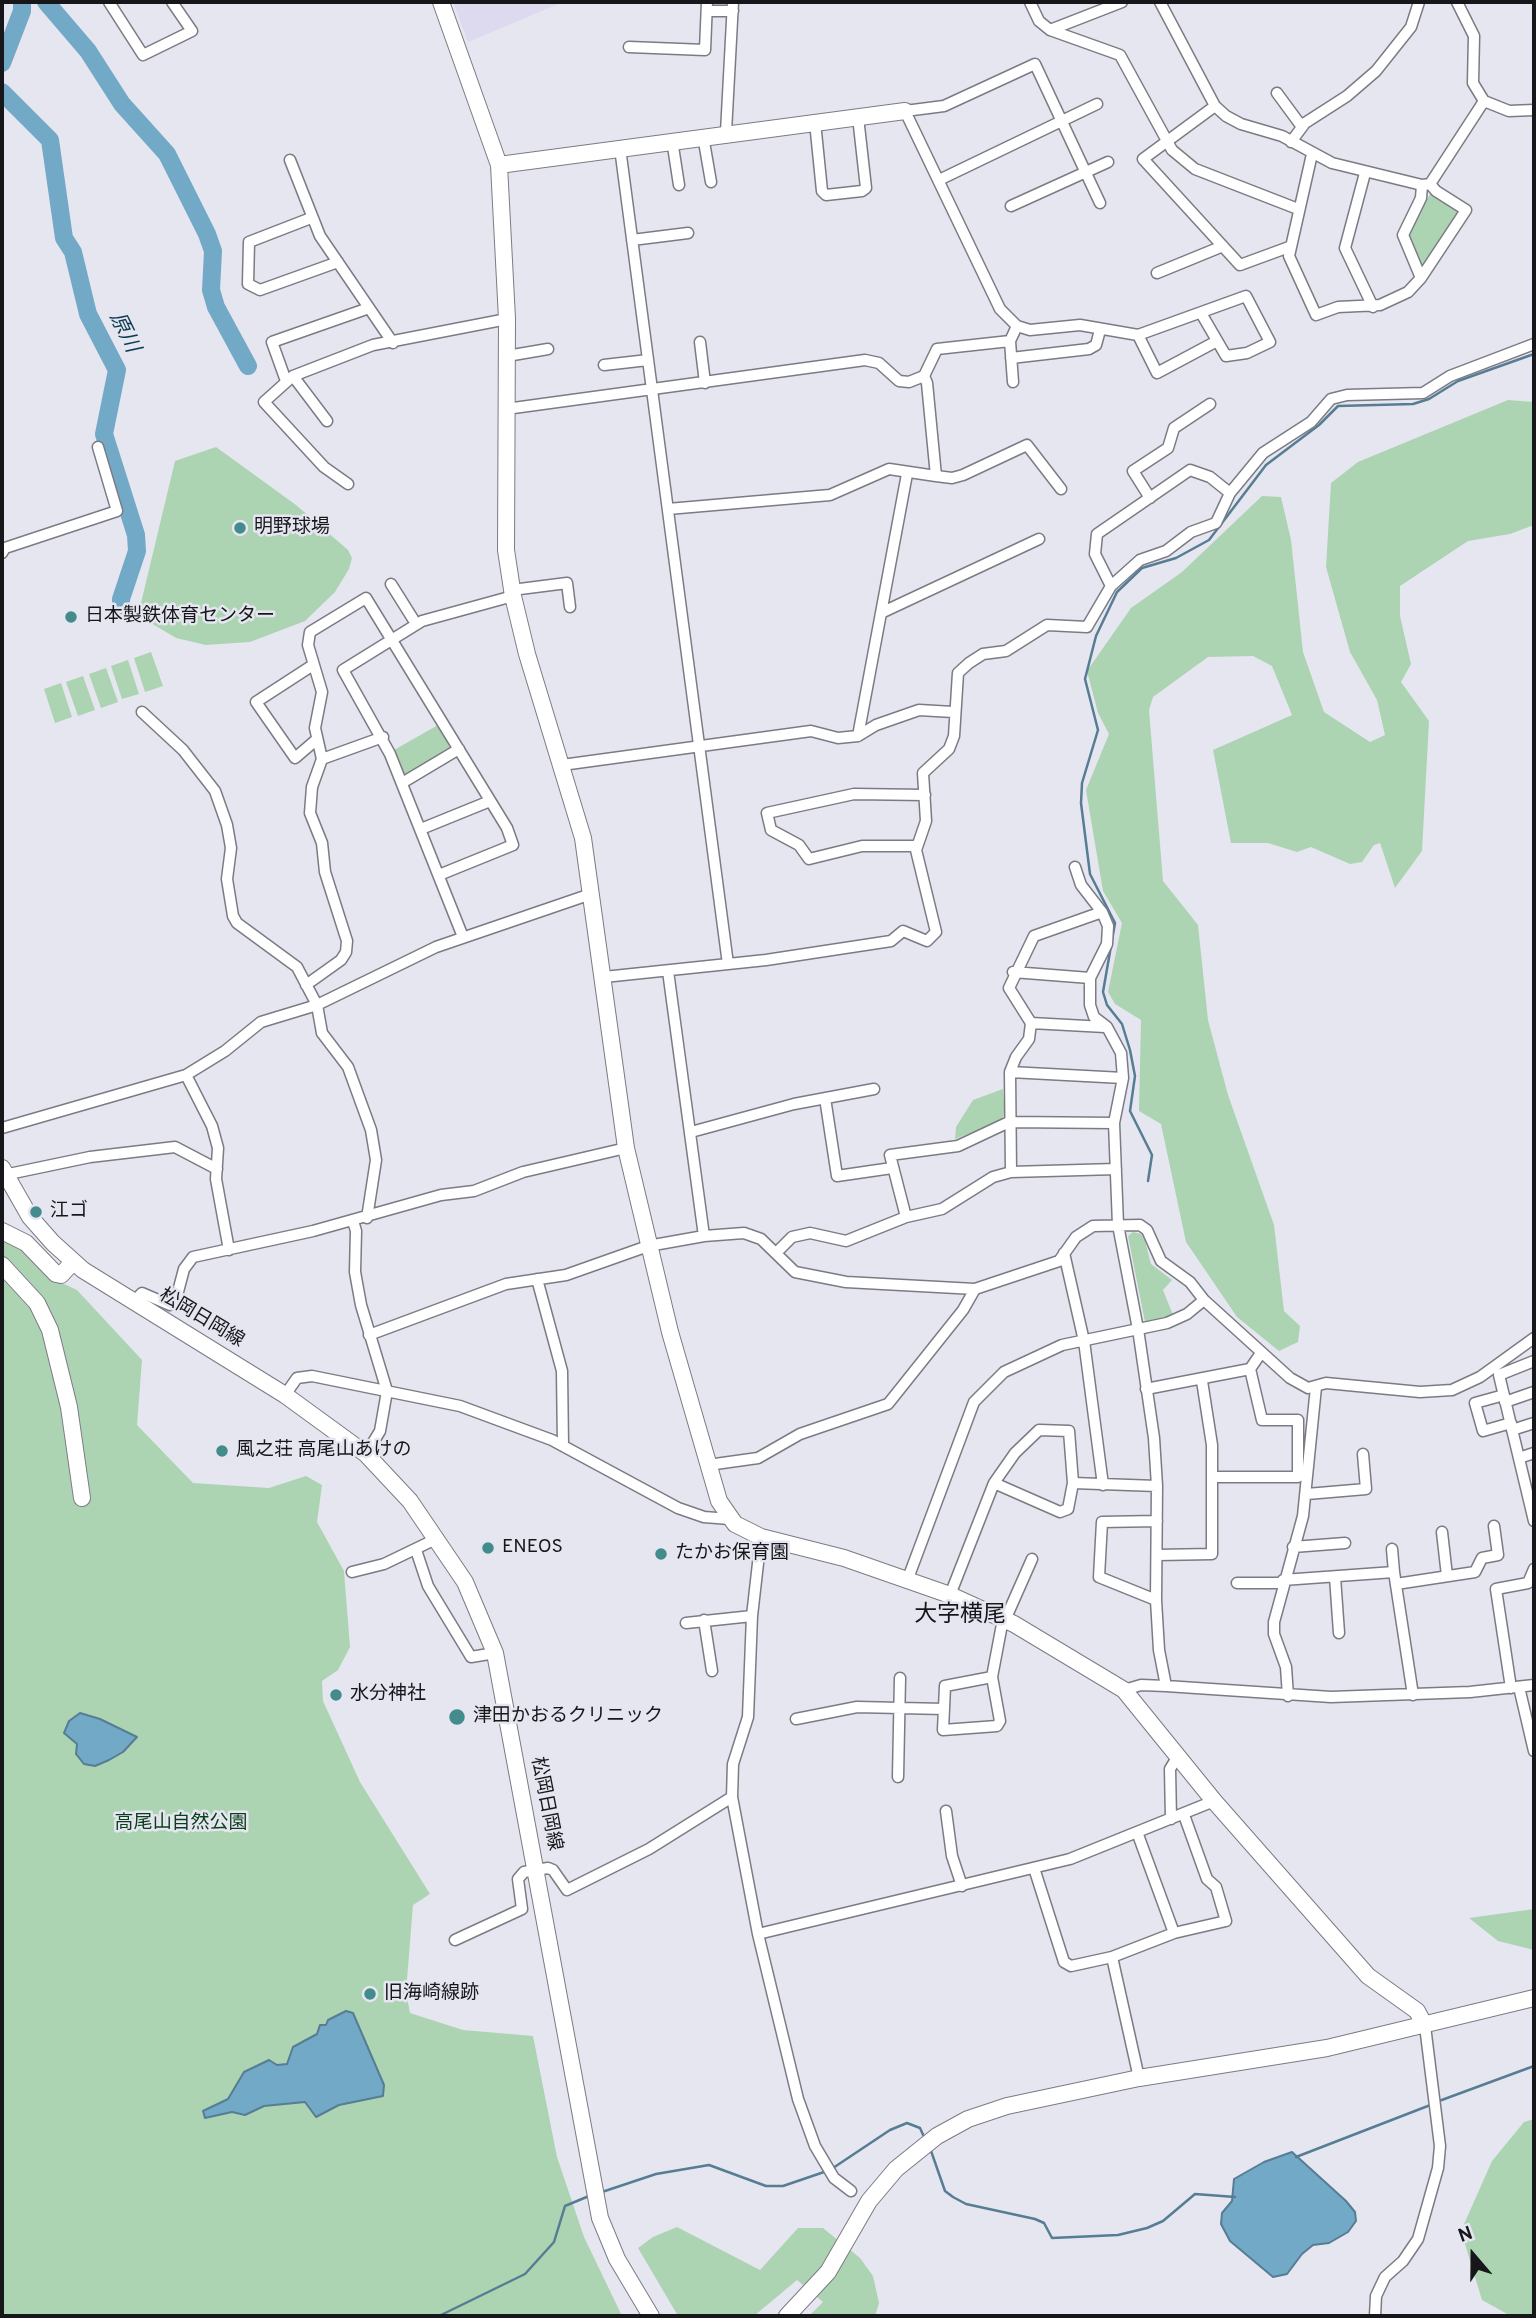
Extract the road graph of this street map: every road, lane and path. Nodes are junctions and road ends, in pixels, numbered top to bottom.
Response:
1 (109, 2) edge
2 (172, 2) edge
3 (441, 2) edge
4 (1030, 2) edge
5 (1122, 2) edge
6 (1160, 2) edge
7 (1419, 2) edge
8 (1457, 2) edge
9 (733, 6) edge
10 (707, 7) edge
11 (1050, 30) junction
12 (629, 47) dead end
13 (1277, 93) dead end
14 (1484, 101) junction
15 (1097, 104) dead end
16 (1215, 106) junction
17 (1534, 110) edge
18 (905, 111) junction
19 (858, 117) junction
20 (1062, 121) junction
21 (815, 122) junction
22 (1302, 127) junction
23 (726, 132) junction
24 (703, 136) junction
25 (672, 140) junction
26 (1167, 141) junction
27 (1291, 142) junction
28 (620, 148) junction
29 (1312, 154) junction
30 (290, 160) dead end
31 (1108, 162) dead end
32 (499, 165) junction
33 (1086, 172) junction
34 (1366, 173) junction
35 (939, 180) junction
36 (710, 182) dead end
37 (679, 185) dead end
38 (1426, 185) junction
39 (1100, 203) dead end
40 (1011, 206) dead end
41 (1298, 209) junction
42 (311, 218) junction
43 (688, 233) dead end
44 (632, 240) junction
45 (1223, 246) junction
46 (1289, 247) junction
47 (338, 262) junction
48 (1157, 273) dead end
49 (1421, 278) junction
50 (1373, 307) junction
51 (369, 308) junction
52 (1201, 313) junction
53 (507, 319) junction
54 (1017, 326) junction
55 (1100, 330) junction
56 (1138, 335) junction
57 (1010, 341) junction
58 (1217, 341) junction
59 (700, 342) dead end
60 (393, 343) junction
61 (1534, 345) edge
62 (548, 349) dead end
63 (506, 356) junction
64 (1011, 358) junction
65 (648, 359) junction
66 (604, 365) dead end
67 (923, 376) junction
68 (289, 378) junction
69 (1013, 382) dead end
70 (705, 383) junction
71 (653, 391) junction
72 (1210, 404) dead end
73 (506, 409) junction
74 (329, 420) dead end
75 (99, 447) dead end
76 (907, 474) junction
77 (936, 476) junction
78 (348, 484) dead end
79 (1061, 489) dead end
80 (1230, 493) junction
81 (1150, 498) junction
82 (668, 509) junction
83 (1039, 539) dead end
84 (2, 553) edge
85 (391, 583) dead end
86 (1111, 586) junction
87 (513, 593) junction
88 (570, 607) dead end
89 (883, 612) junction
90 (413, 619) dead end
91 (391, 640) junction
92 (313, 665) junction
93 (142, 712) dead end
94 (953, 712) junction
95 (858, 736) junction
96 (383, 737) junction
97 (316, 740) junction
98 (701, 747) junction
99 (458, 749) junction
100 (322, 759) junction
101 (562, 765) junction
102 (402, 783) junction
103 (926, 795) junction
104 (490, 801) junction
105 (421, 829) junction
106 (917, 846) junction
107 (1075, 867) dead end
108 (439, 875) junction
109 (591, 894) junction
110 (1102, 912) junction
111 (463, 937) junction
112 (728, 964) junction
113 (668, 971) junction
114 (1013, 972) junction
115 (604, 977) junction
116 (1090, 978) junction
117 (306, 985) junction
118 (317, 1006) junction
119 (1031, 1023) junction
120 (1107, 1027) junction
121 (1010, 1072) junction
122 (186, 1075) junction
123 (1123, 1078) junction
124 (874, 1089) dead end
125 (825, 1098) junction
126 (1009, 1122) junction
127 (1114, 1123) junction
128 (2, 1128) edge
129 (691, 1132) junction
130 (626, 1148) junction
131 (892, 1168) junction
132 (217, 1169) junction
133 (1116, 1169) junction
134 (3, 1171) edge
135 (1011, 1172) junction
136 (367, 1217) junction
137 (906, 1217) junction
138 (353, 1221) junction
139 (1118, 1225) junction
140 (2, 1231) edge
141 (704, 1236) junction
142 (648, 1246) junction
143 (229, 1250) junction
144 (776, 1253) junction
145 (1064, 1253) junction
146 (73, 1262) junction
147 (2, 1265) edge
148 (537, 1279) junction
149 (975, 1289) junction
150 (1204, 1300) junction
151 (133, 1302) junction
152 (1138, 1329) junction
153 (369, 1335) junction
154 (1534, 1338) edge
155 (1084, 1342) junction
156 (1261, 1353) junction
157 (1534, 1361) edge
158 (1250, 1369) junction
159 (1202, 1381) junction
160 (1316, 1387) junction
161 (1146, 1389) junction
162 (387, 1391) junction
163 (1534, 1392) edge
164 (285, 1395) junction
165 (1504, 1398) junction
166 (1534, 1423) edge
167 (1511, 1427) junction
168 (563, 1446) junction
169 (1534, 1453) edge
170 (366, 1454) junction
171 (1363, 1454) dead end
172 (1519, 1458) junction
173 (708, 1465) junction
174 (1214, 1476) junction
175 (994, 1483) junction
176 (1073, 1483) junction
177 (1530, 1484) edge
178 (1103, 1485) junction
179 (1157, 1486) junction
180 (1307, 1494) junction
181 (82, 1498) dead end
182 (730, 1519) junction
183 (1157, 1521) junction
184 (1534, 1521) edge
185 (1494, 1526) dead end
186 (1442, 1531) dead end
187 (761, 1537) junction
188 (438, 1538) junction
189 (1345, 1543) dead end
190 (1293, 1547) junction
191 (1392, 1549) dead end
192 (415, 1550) junction
193 (1157, 1555) junction
194 (1032, 1559) dead end
195 (1534, 1569) edge
196 (352, 1572) dead end
197 (1447, 1576) junction
198 (1335, 1577) junction
199 (1395, 1578) junction
200 (907, 1581) junction
201 (1283, 1581) junction
202 (1237, 1583) dead end
203 (950, 1595) junction
204 (1156, 1600) junction
205 (752, 1616) junction
206 (704, 1620) junction
207 (1004, 1620) junction
208 (686, 1623) dead end
209 (1339, 1633) dead end
210 (495, 1653) junction
211 (712, 1671) dead end
212 (992, 1677) junction
213 (900, 1678) dead end
214 (1534, 1685) edge
215 (1166, 1686) junction
216 (1515, 1687) junction
217 (1124, 1690) junction
218 (1413, 1695) junction
219 (1288, 1696) junction
220 (944, 1709) junction
221 (899, 1710) junction
222 (796, 1719) dead end
223 (1534, 1751) edge
224 (1178, 1756) junction
225 (898, 1777) dead end
226 (732, 1797) junction
227 (1214, 1801) junction
228 (946, 1811) dead end
229 (1184, 1815) junction
230 (1171, 1819) junction
231 (1137, 1832) junction
232 (1034, 1868) junction
233 (536, 1869) junction
234 (962, 1886) junction
235 (758, 1934) junction
236 (1174, 1934) junction
237 (455, 1940) dead end
238 (1112, 1956) junction
239 (1534, 1998) edge
240 (1424, 2026) junction
241 (1139, 2078) junction
242 (851, 2191) dead end
243 (636, 2284) junction
244 (808, 2291) junction
245 (651, 2316) edge
246 (663, 2316) edge
247 (772, 2316) edge
248 (787, 2316) edge
249 (1375, 2316) edge

1 - 2 street
3 - 32 street
4 - 11 street
5 - 11 street
6 - 16 street
7 - 22 street
8 - 14 street
9 - 10 street
9 - 23 street
10 - 12 street
11 - 26 street
13 - 22 street
14 - 17 street
14 - 38 street
15 - 20 street
16 - 26 street
16 - 27 street
18 - 19 street
18 - 20 street
18 - 35 street
19 - 21 street
19 - 21 street
20 - 33 street
20 - 35 street
21 - 23 street
22 - 27 street
23 - 24 street
24 - 25 street
24 - 36 street
25 - 28 street
25 - 37 street
26 - 41 street
26 - 45 street
27 - 29 street
28 - 32 street
28 - 44 street
29 - 34 street
29 - 41 street
30 - 42 street
31 - 33 street
32 - 53 street
33 - 39 street
33 - 40 street
34 - 38 street
34 - 50 street
35 - 54 street
38 - 49 street
38 - 49 street
41 - 46 street
42 - 47 street
42 - 47 street
43 - 44 street
44 - 65 street
45 - 46 street
45 - 48 street
46 - 50 street
47 - 51 street
49 - 50 street
51 - 60 street
51 - 68 street
52 - 56 street
52 - 58 street
52 - 58 street
53 - 60 street
53 - 63 street
54 - 55 street
54 - 57 street
55 - 56 street
55 - 64 street
56 - 58 street
57 - 64 street
57 - 67 street
59 - 70 street
60 - 68 street
61 - 80 street
62 - 63 street
63 - 73 street
64 - 69 street
65 - 66 street
65 - 71 street
67 - 70 street
67 - 77 street
68 - 74 street
68 - 78 street
70 - 71 street
71 - 73 street
71 - 82 street
72 - 81 street
73 - 87 street
75 - 84 street
76 - 77 street
76 - 82 street
76 - 89 street
77 - 79 street
80 - 81 street
80 - 86 street
81 - 86 street
82 - 98 street
83 - 89 street
85 - 90 street
86 - 94 street
87 - 88 street
87 - 91 street
87 - 101 street
89 - 95 street
91 - 92 street
91 - 96 street
91 - 99 street
92 - 97 street
92 - 97 street
93 - 117 street
94 - 95 street
94 - 103 street
95 - 98 street
96 - 100 street
96 - 102 street
97 - 100 street
98 - 101 street
98 - 112 street
99 - 102 street
99 - 104 street
100 - 117 street
101 - 109 street
102 - 105 street
103 - 106 street
103 - 106 street
104 - 105 street
104 - 108 street
105 - 108 street
106 - 112 street
107 - 110 street
108 - 111 street
109 - 111 street
109 - 115 street
110 - 114 street
110 - 116 street
111 - 118 street
112 - 113 street
113 - 115 street
113 - 129 street
114 - 116 street
114 - 119 street
115 - 130 street
116 - 120 street
117 - 118 street
118 - 122 street
118 - 136 street
119 - 120 street
119 - 121 street
120 - 123 street
121 - 123 street
121 - 126 street
122 - 128 street
122 - 132 street
123 - 127 street
124 - 125 street
125 - 129 street
125 - 131 street
126 - 127 street
126 - 131 street
126 - 135 street
127 - 133 street
129 - 141 street
130 - 136 street
130 - 142 street
131 - 137 street
132 - 134 street
132 - 143 street
133 - 135 street
133 - 139 street
134 - 146 street, 松岡日岡線
135 - 137 street
136 - 138 street
137 - 144 street
138 - 143 street
138 - 153 street
139 - 145 street
139 - 150 street
139 - 152 street
140 - 146 street
141 - 142 street
141 - 144 street
142 - 148 street
142 - 173 street
143 - 151 street
144 - 149 street
145 - 149 street
145 - 155 street
146 - 151 street, 松岡日岡線
147 - 181 street
148 - 153 street
148 - 168 street
149 - 173 street
150 - 152 street
150 - 156 street
151 - 164 street, 松岡日岡線
152 - 155 street
152 - 161 street
153 - 162 street
154 - 160 street
155 - 178 street
155 - 200 street
156 - 158 street
156 - 160 street
157 - 165 street
158 - 159 street
158 - 174 street
159 - 161 street
159 - 174 street
160 - 180 street
161 - 179 street
162 - 164 street
162 - 168 street
162 - 170 street
163 - 165 street
164 - 170 street, 松岡日岡線
165 - 167 street
165 - 167 street
166 - 167 street
167 - 172 street
168 - 182 street
169 - 172 street
170 - 188 street, 松岡日岡線
171 - 180 street
172 - 177 street
173 - 182 street
174 - 193 street
175 - 176 street
175 - 176 street
175 - 203 street
176 - 178 street
177 - 184 street
178 - 179 street
179 - 183 street
180 - 190 street
182 - 187 street
183 - 193 street
183 - 204 street
185 - 197 street
186 - 197 street
187 - 200 street
187 - 205 street
188 - 192 street
188 - 210 street, 松岡日岡線
189 - 190 street
190 - 201 street
191 - 199 street
192 - 196 street
192 - 210 street
193 - 204 street
194 - 207 street
195 - 216 street
197 - 199 street
198 - 199 street
198 - 201 street
198 - 209 street
199 - 218 street
200 - 203 street
201 - 202 street
201 - 219 street
203 - 207 street
204 - 215 street
205 - 206 street
205 - 226 street
206 - 208 street
206 - 211 street
207 - 212 street
207 - 217 street
210 - 233 street, 松岡日岡線
212 - 220 street
212 - 220 street
213 - 221 street
214 - 216 street
215 - 217 street
215 - 219 street
216 - 218 street
216 - 223 street
217 - 224 street
218 - 219 street
220 - 221 street
221 - 222 street
221 - 225 street
224 - 227 street
224 - 230 street
226 - 233 street
226 - 235 street
227 - 229 street
227 - 240 street
228 - 234 street
229 - 230 street
229 - 236 street
230 - 231 street
231 - 232 street
231 - 236 street
232 - 234 street
232 - 238 street
233 - 237 street
233 - 243 street, 松岡日岡線
234 - 235 street
235 - 242 street
236 - 238 street
238 - 241 street
239 - 240 street
240 - 241 street
240 - 249 street
241 - 244 street
243 - 245 street, 松岡日岡線
243 - 246 street, 松岡日岡線
244 - 247 street
244 - 248 street

